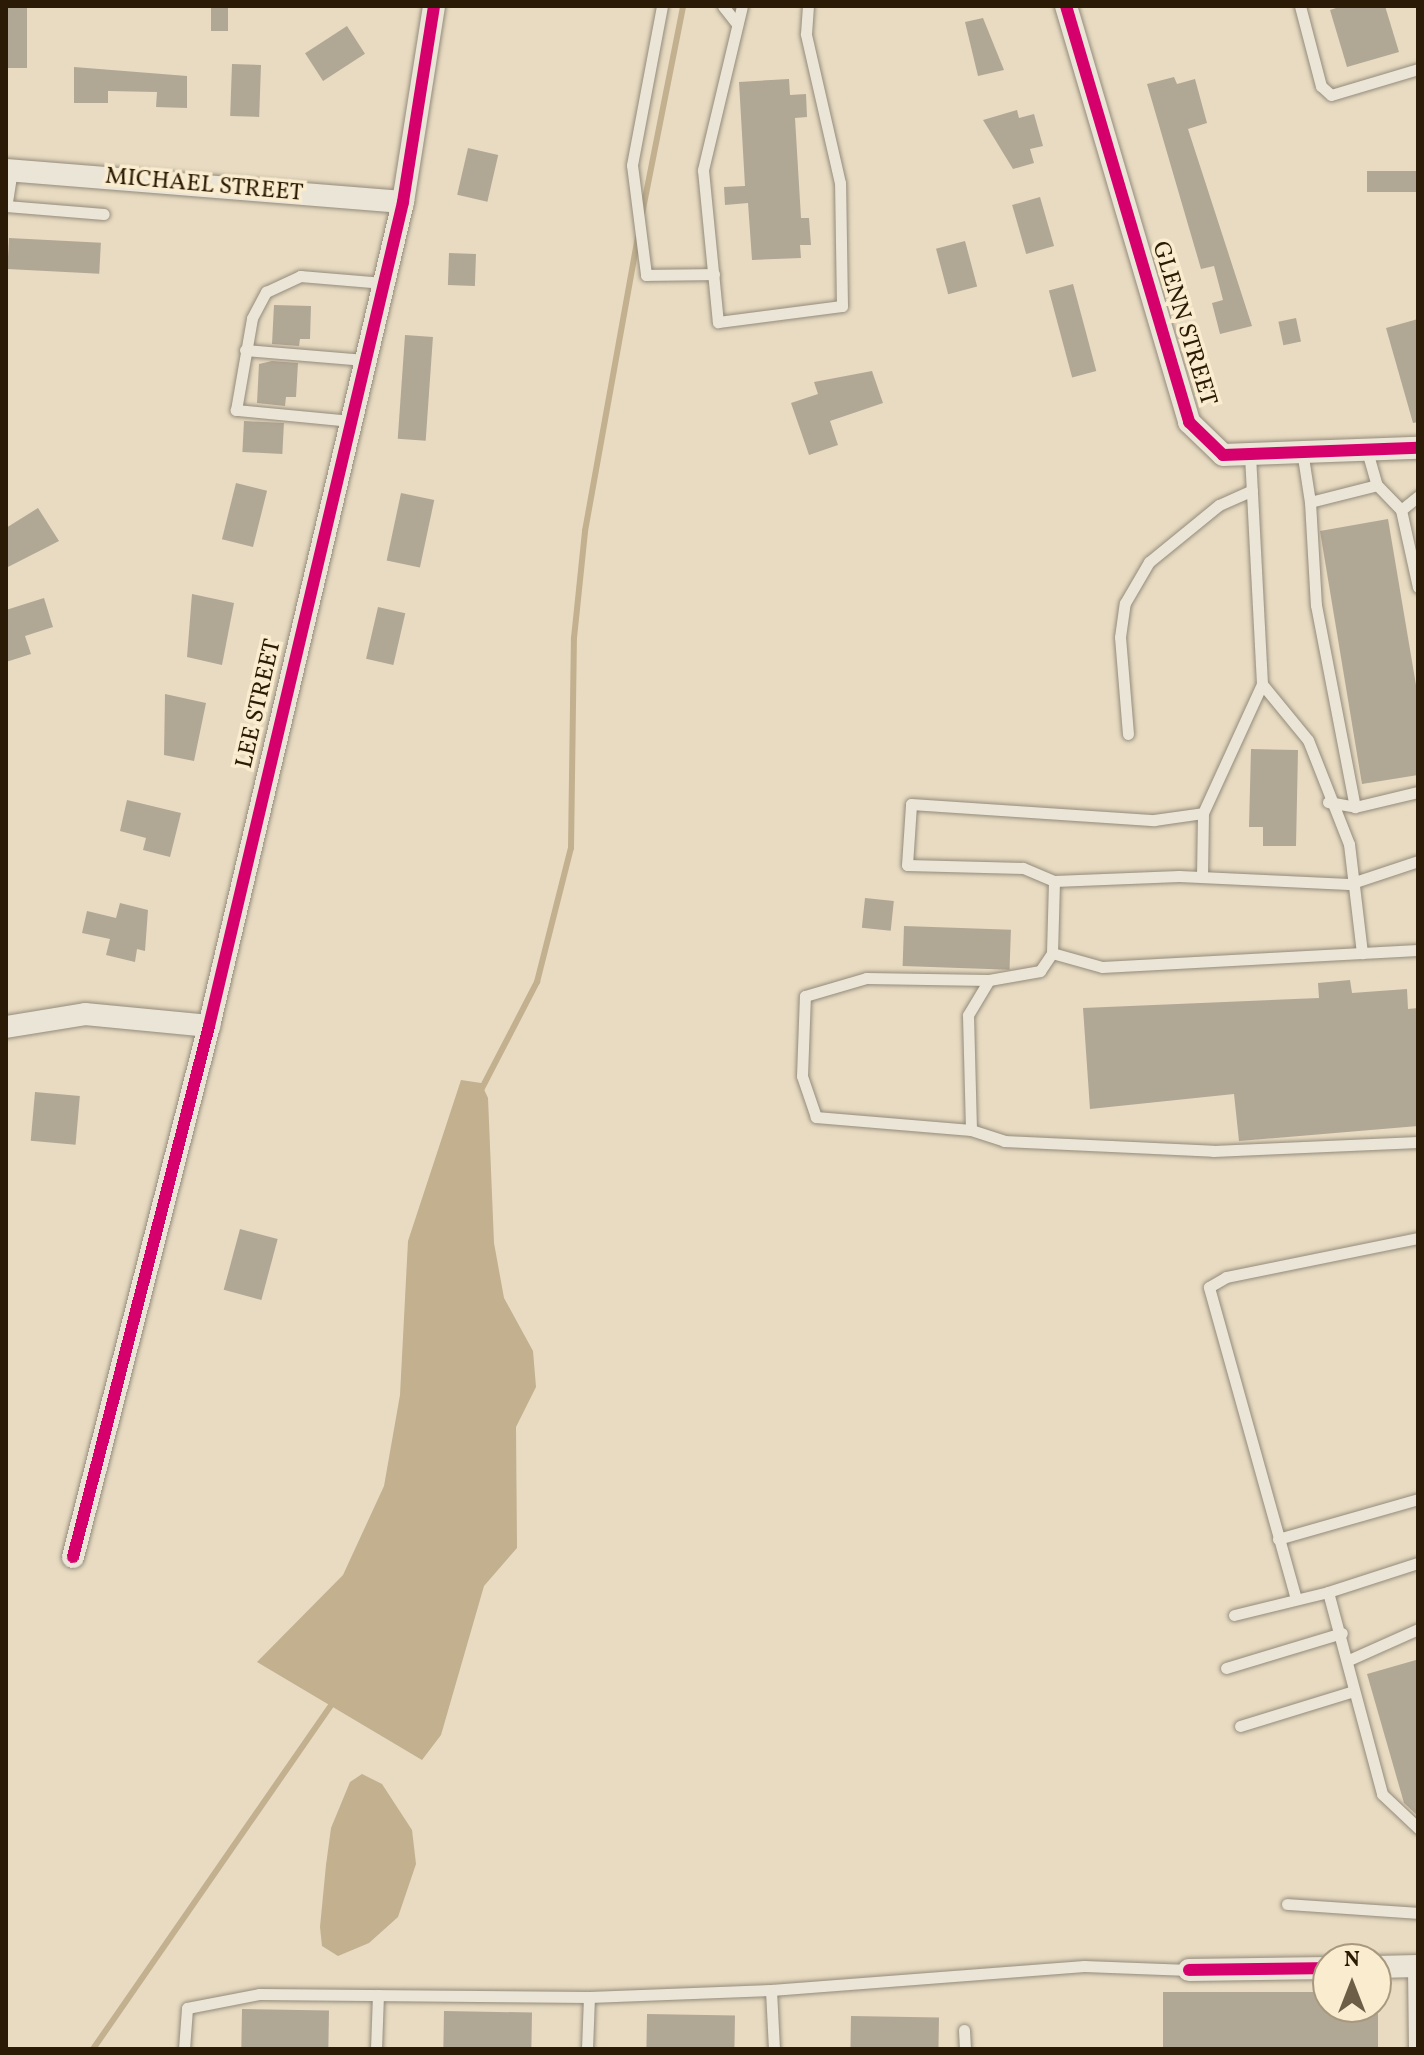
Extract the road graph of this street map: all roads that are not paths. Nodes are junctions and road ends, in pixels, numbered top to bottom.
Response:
1 (434, 6) edge
2 (662, 6) edge
3 (723, 6) edge
4 (742, 6) edge
5 (808, 6) edge
6 (1066, 6) edge
7 (1300, 6) edge
8 (737, 24) junction
9 (1418, 69) edge
10 (9, 170) edge
11 (403, 202) junction
12 (104, 214) dead end
13 (714, 274) junction
14 (384, 283) junction
15 (245, 350) junction
16 (365, 360) junction
17 (351, 421) junction
18 (1418, 448) edge
19 (1367, 451) junction
20 (1250, 455) junction
21 (1303, 457) junction
22 (1377, 485) junction
23 (1252, 490) junction
24 (1418, 496) edge
25 (1310, 502) junction
26 (1401, 510) junction
27 (1418, 587) edge
28 (1262, 684) junction
29 (1128, 734) dead end
30 (1418, 792) edge
31 (1328, 802) junction
32 (1355, 807) junction
33 (1203, 813) junction
34 (1418, 861) edge
35 (1202, 877) junction
36 (1054, 881) junction
37 (1349, 884) junction
38 (1418, 950) edge
39 (1052, 953) junction
40 (1362, 953) junction
41 (989, 980) junction
42 (209, 1026) junction
43 (6, 1027) edge
44 (971, 1130) junction
45 (1418, 1142) edge
46 (1418, 1238) edge
47 (1418, 1499) edge
48 (1278, 1539) junction
49 (73, 1557) dead end
50 (1418, 1563) edge
51 (1328, 1592) junction
52 (1296, 1599) junction
53 (1234, 1615) dead end
54 (1418, 1629) edge
55 (1342, 1633) junction
56 (1351, 1659) junction
57 (1226, 1668) dead end
58 (1354, 1691) junction
59 (1240, 1726) dead end
60 (1418, 1828) edge
61 (1287, 1904) dead end
62 (1418, 1913) edge
63 (1416, 1966) edge
64 (1392, 1967) edge
65 (1312, 1968) edge
66 (1189, 1970) joint
67 (771, 1990) junction
68 (378, 1995) junction
69 (589, 1997) junction
70 (964, 2030) dead end
71 (184, 2049) edge
72 (376, 2049) edge
73 (587, 2049) edge
74 (774, 2049) edge
75 (965, 2049) edge
76 (1414, 2049) edge

1 - 11 street, LEE STREET
2 - 13 lane
3 - 8 lane
4 - 8 lane
5 - 13 lane
6 - 20 street, GLENN STREET
7 - 9 lane
8 - 13 lane
10 - 11 street, MICHAEL STREET
10 - 12 lane
11 - 14 street, LEE STREET
14 - 15 lane
14 - 16 street, LEE STREET
15 - 16 lane
15 - 17 lane
16 - 17 street, LEE STREET
17 - 42 street, LEE STREET
18 - 19 street, GLENN STREET
19 - 21 street, GLENN STREET
19 - 22 lane
20 - 21 street, GLENN STREET
20 - 23 lane
21 - 25 lane
22 - 25 lane
22 - 26 lane
23 - 28 lane
23 - 29 lane
24 - 26 lane
25 - 32 lane
26 - 27 lane
28 - 31 lane
28 - 33 lane
30 - 32 lane
31 - 32 lane
31 - 37 lane
33 - 35 lane
33 - 36 lane
34 - 37 lane
35 - 36 lane
35 - 37 lane
36 - 39 lane
37 - 40 lane
38 - 40 lane
39 - 40 lane
39 - 41 lane
41 - 44 lane
41 - 44 lane
42 - 43 street
42 - 49 street, LEE STREET
44 - 45 lane
46 - 48 lane
47 - 48 lane
48 - 52 lane
50 - 51 lane
51 - 52 lane
51 - 55 lane
52 - 53 lane
54 - 56 lane
55 - 56 lane
55 - 57 lane
56 - 58 lane
58 - 59 lane
58 - 60 lane
61 - 62 lane
63 - 64 street
63 - 76 lane
65 - 66 street
66 - 67 lane
67 - 69 lane
67 - 74 lane
68 - 69 lane
68 - 71 lane
68 - 72 lane
69 - 73 lane
70 - 75 lane

